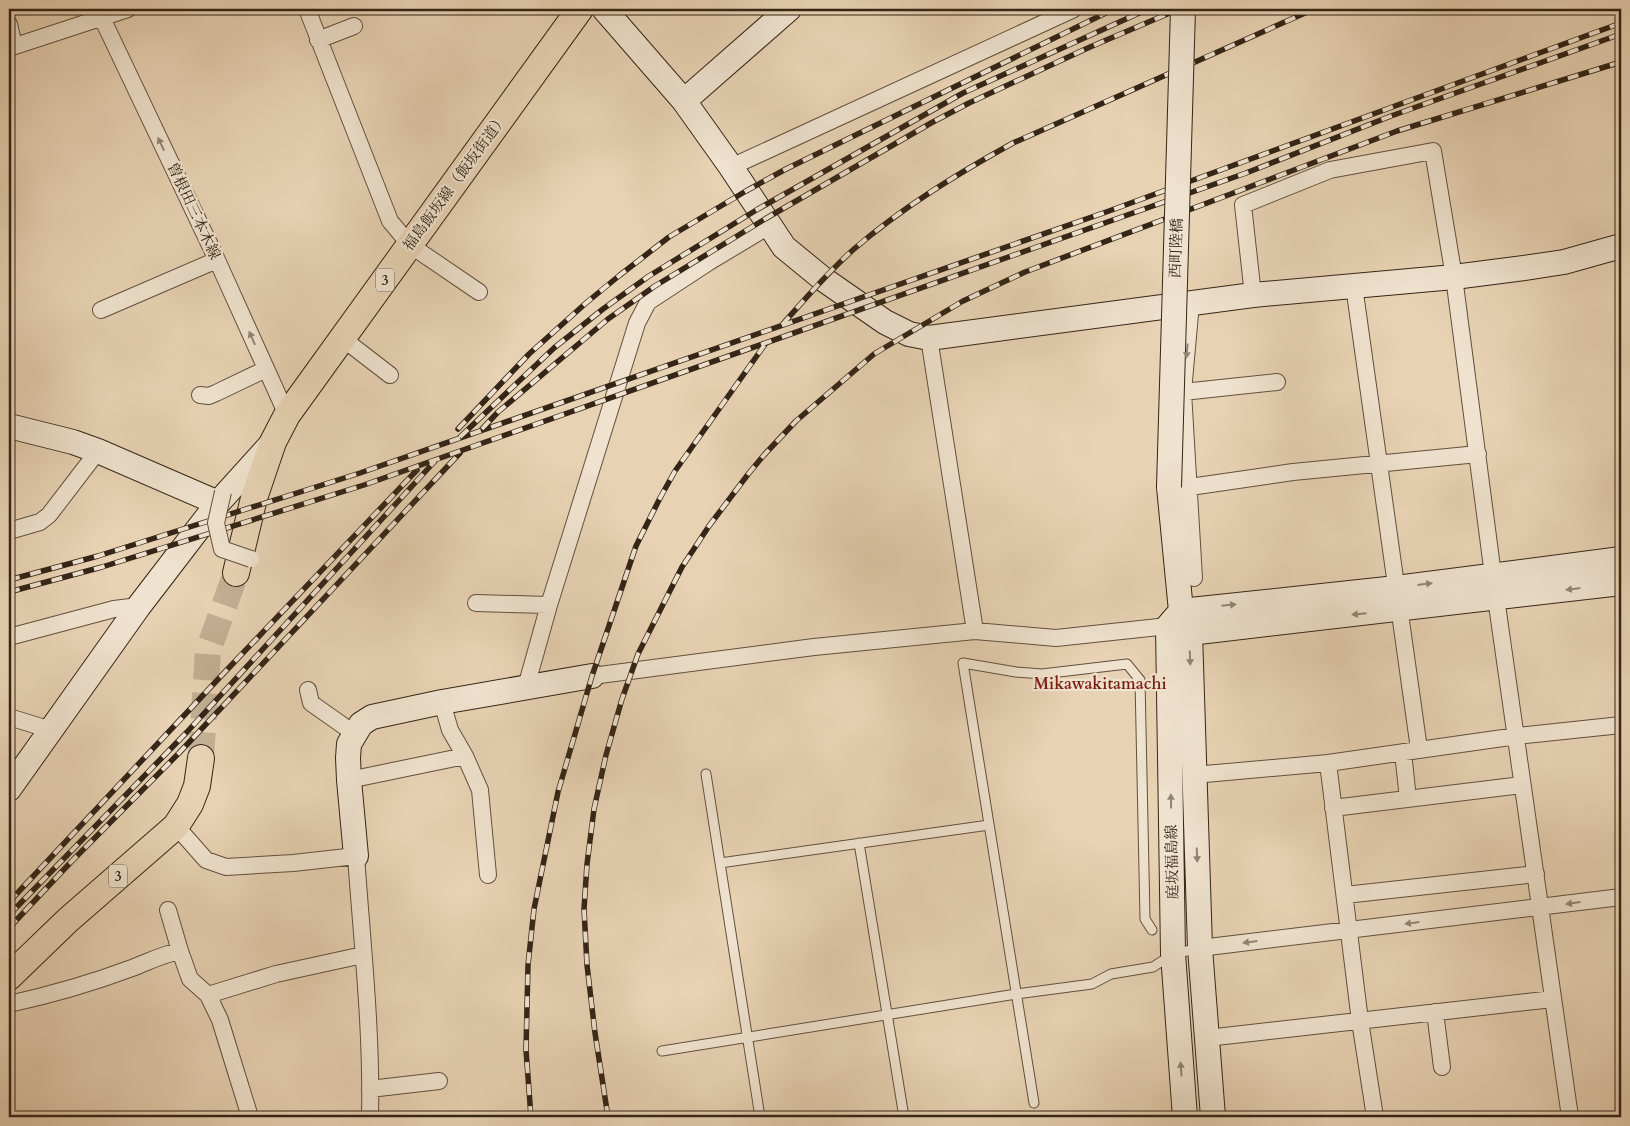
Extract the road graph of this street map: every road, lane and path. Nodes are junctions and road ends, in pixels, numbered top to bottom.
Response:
1 (128, 9) edge
2 (307, 9) edge
3 (580, 9) edge
4 (604, 9) edge
5 (789, 9) edge
6 (1074, 9) edge
7 (1183, 9) edge
8 (101, 13) edge
9 (9, 24) edge
10 (354, 26) dead end
11 (318, 40) junction
12 (12, 47) edge
13 (684, 101) junction
14 (731, 168) junction
15 (769, 226) junction
16 (410, 245) junction
17 (1621, 246) edge
18 (217, 260) junction
19 (1454, 277) junction
20 (1354, 286) junction
21 (478, 292) dead end
22 (1253, 295) junction
23 (1191, 303) junction
24 (101, 310) dead end
25 (342, 338) junction
26 (929, 338) junction
27 (266, 369) junction
28 (390, 375) dead end
29 (1276, 382) dead end
30 (1183, 392) junction
31 (200, 395) dead end
32 (287, 415) junction
33 (9, 426) edge
34 (273, 442) junction
35 (98, 451) junction
36 (1478, 454) junction
37 (1380, 463) junction
38 (1180, 487) junction
39 (220, 497) junction
40 (9, 531) edge
41 (1621, 558) edge
42 (244, 566) joint
43 (1194, 578) dead end
44 (1621, 583) edge
45 (1494, 586) junction
46 (1397, 599) junction
47 (476, 602) dead end
48 (549, 605) junction
49 (138, 606) junction
50 (1179, 623) junction
51 (974, 631) junction
52 (9, 636) edge
53 (592, 676) joint
54 (526, 687) junction
55 (308, 690) dead end
56 (442, 702) junction
57 (9, 717) edge
58 (1621, 725) edge
59 (51, 730) junction
60 (355, 734) junction
61 (1517, 736) junction
62 (1411, 750) junction
63 (466, 756) junction
64 (201, 758) tunnel mouth
65 (1328, 763) junction
66 (706, 774) dead end
67 (1194, 774) junction
68 (349, 780) junction
69 (1522, 785) junction
70 (9, 789) edge
71 (1408, 799) junction
72 (1333, 808) junction
73 (989, 825) junction
74 (176, 826) junction
75 (859, 843) junction
76 (356, 856) junction
77 (720, 863) junction
78 (1536, 874) junction
79 (488, 875) dead end
80 (1345, 895) junction
81 (1621, 897) edge
82 (1541, 907) junction
83 (168, 910) dead end
84 (1152, 930) dead end
85 (1349, 930) junction
86 (1200, 948) junction
87 (180, 951) junction
88 (1173, 954) junction
89 (363, 956) junction
90 (9, 977) edge
91 (1016, 994) junction
92 (208, 995) junction
93 (1553, 999) junction
94 (9, 1004) edge
95 (1435, 1012) junction
96 (888, 1015) junction
97 (1360, 1021) junction
98 (748, 1037) junction
99 (1207, 1038) junction
100 (662, 1051) dead end
101 (1442, 1067) dead end
102 (439, 1081) dead end
103 (370, 1089) junction
104 (1034, 1103) dead end
105 (250, 1117) edge
106 (370, 1117) edge
107 (760, 1117) edge
108 (904, 1117) edge
109 (1185, 1117) edge
110 (1213, 1117) edge
111 (1375, 1117) edge
112 (1570, 1117) edge

1 - 8 street
2 - 11 street
3 - 16 main road, 福島飯坂線（飯坂街道） / 3
4 - 13 street
5 - 13 street
6 - 14 street
7 - 38 street, 西町陸橋, bridge
8 - 12 street
18 -> 8 street, 曽根田三本木線
9 - 12 street
10 - 11 street
11 - 16 street
13 - 14 street
14 - 15 street
15 - 26 street
15 - 48 street
16 - 21 street
16 - 25 main road, 福島飯坂線（飯坂街道） / 3
17 - 19 street
18 - 24 street
27 -> 18 street, 曽根田三本木線
19 - 20 street
19 - 22 street
19 - 36 street
20 - 22 street
20 - 37 street
22 - 23 street
23 - 26 street
23 -> 30 street
25 - 28 street
25 - 32 main road, 福島飯坂線（飯坂街道） / 3
26 - 51 street
27 - 31 street
27 - 32 street, 曽根田三本木線
29 - 30 street
30 - 38 street
32 - 34 main road, 福島飯坂線（飯坂街道） / 3
33 - 35 street
34 - 39 street
34 - 42 main road, 福島飯坂線（飯坂街道） / 3
35 - 39 street
35 - 40 street
36 - 37 street
36 - 45 street
37 - 38 street
37 - 46 street
38 - 43 street
38 - 50 street, 庭坂福島線
39 - 42 street, bridge
39 - 49 street
41 - 45 street
44 -> 45 street
45 - 46 street
45 - 61 street
46 - 50 street
46 - 62 street
47 - 48 street
48 - 54 street
49 - 52 street
49 - 59 street
50 - 51 street
50 -> 67 street, 庭坂福島線
88 -> 50 street, 庭坂福島線
51 - 53 street
53 - 54 street
54 - 56 street
55 - 60 street
56 - 60 street
56 - 63 street
57 - 59 street
58 - 61 street
59 - 70 street
60 - 68 street
61 - 62 street
61 - 69 street
62 - 65 street
62 - 71 street
63 - 68 street
63 - 79 street
64 - 74 main road, 3 / 3
65 - 67 street
65 - 72 street
66 - 77 lane
67 -> 86 street, 庭坂福島線
68 - 76 street
69 - 71 street
69 - 78 street
71 - 72 street
72 - 80 street
73 - 75 lane
73 - 84 lane
73 - 91 lane
74 - 76 street
74 - 90 main road, 3 / 3
75 - 77 lane
75 - 96 lane
76 - 89 street
77 - 98 lane
78 - 80 street
78 - 82 street
80 - 85 street
81 -> 82 street
82 -> 85 street
82 - 93 street
83 - 87 street
85 -> 86 street
85 - 97 street
86 - 88 lane
86 - 99 street, 庭坂福島線
87 - 92 street
87 - 94 street
88 - 91 lane
109 -> 88 street, 庭坂福島線
89 - 92 street
89 - 103 street
91 - 96 lane
91 - 104 lane
92 - 105 street
93 - 95 street
93 - 112 street
95 - 97 street
95 - 101 street
96 - 98 lane
96 - 108 lane
97 - 99 street
97 - 111 street
98 - 100 lane
98 - 107 lane
99 - 110 street, 庭坂福島線
102 - 103 street
103 - 106 street

